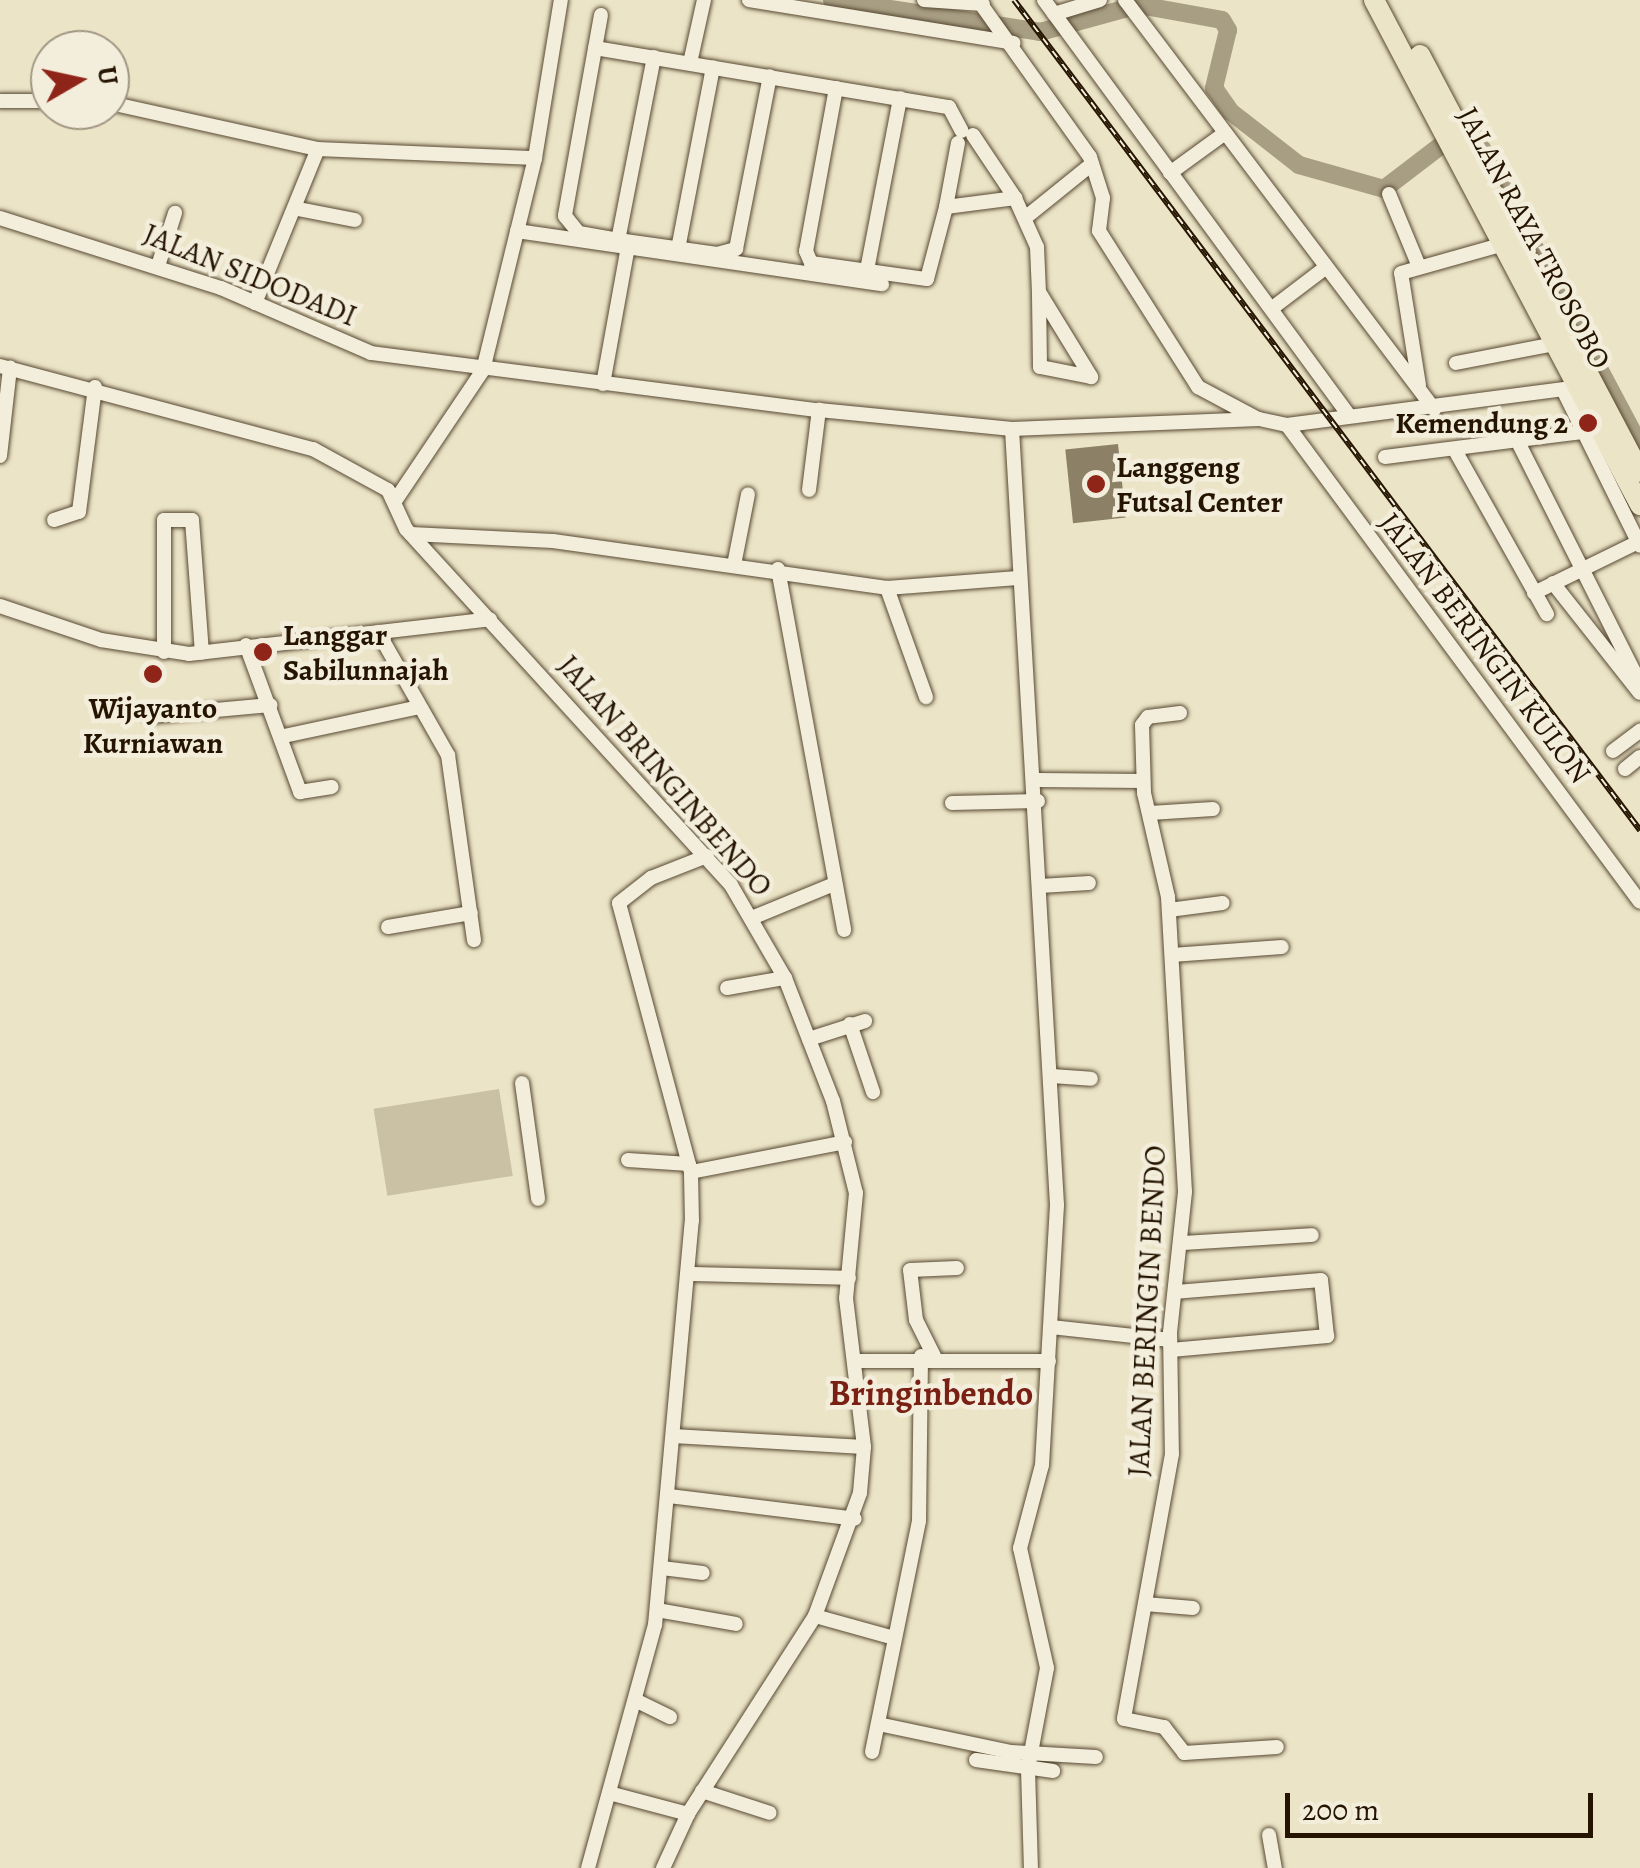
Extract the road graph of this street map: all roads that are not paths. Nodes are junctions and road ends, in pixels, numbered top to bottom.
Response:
1 (562, 0) edge
2 (704, 0) edge
3 (749, 0) edge
4 (924, 0) edge
5 (1044, 0) edge
6 (1100, 0) edge
7 (1374, 0) edge
8 (1390, 0) edge
9 (984, 5) edge
10 (1128, 6) edge
11 (602, 14) dead end
12 (1061, 23) junction
13 (1010, 37) junction
14 (595, 48) junction
15 (654, 56) junction
16 (690, 63) junction
17 (713, 67) junction
18 (770, 76) junction
19 (836, 88) junction
20 (900, 98) junction
21 (0, 101) edge
22 (30, 101) edge
23 (130, 108) edge
24 (1453, 132) junction
25 (1224, 133) junction
26 (966, 139) junction
27 (318, 150) junction
28 (535, 158) junction
29 (1092, 164) junction
30 (1170, 173) junction
31 (1389, 194) dead end
32 (1016, 206) junction
33 (946, 207) junction
34 (298, 209) junction
35 (175, 213) dead end
36 (0, 218) edge
37 (355, 220) dead end
38 (516, 231) junction
39 (1504, 244) junction
40 (623, 246) junction
41 (678, 249) junction
42 (1418, 264) junction
43 (158, 266) junction
44 (1326, 268) junction
45 (867, 270) junction
46 (882, 284) dead end
47 (1039, 292) junction
48 (255, 303) junction
49 (1275, 306) junction
50 (1406, 322) junction
51 (1380, 339) junction
52 (1556, 344) junction
53 (1456, 363) dead end
54 (5, 367) edge
55 (484, 370) junction
56 (603, 384) junction
57 (95, 386) junction
58 (1420, 390) junction
59 (1571, 391) junction
60 (1434, 409) junction
61 (818, 410) junction
62 (1348, 414) junction
63 (1259, 420) junction
64 (1288, 426) junction
65 (1012, 429) junction
66 (1591, 432) junction
67 (1518, 442) junction
68 (1456, 452) junction
69 (0, 456) edge
70 (1385, 457) dead end
71 (1640, 472) edge
72 (809, 490) dead end
73 (748, 494) dead end
74 (1640, 505) edge
75 (397, 508) junction
76 (54, 520) dead end
77 (412, 534) junction
78 (1639, 544) edge
79 (734, 565) junction
80 (778, 569) junction
81 (1582, 570) junction
82 (1018, 578) junction
83 (1554, 583) junction
84 (887, 588) junction
85 (1534, 593) junction
86 (0, 606) edge
87 (1547, 614) dead end
88 (490, 619) junction
89 (378, 632) junction
90 (246, 645) junction
91 (164, 652) junction
92 (202, 653) junction
93 (1640, 683) edge
94 (1640, 693) edge
95 (926, 698) dead end
96 (270, 705) junction
97 (419, 707) junction
98 (1180, 713) dead end
99 (150, 716) dead end
100 (1640, 731) edge
101 (284, 736) junction
102 (1613, 750) dead end
103 (1640, 757) edge
104 (1625, 769) dead end
105 (1037, 780) junction
106 (1143, 781) junction
107 (332, 788) dead end
108 (1038, 802) junction
109 (952, 803) dead end
110 (1214, 809) dead end
111 (1150, 812) junction
112 (707, 856) junction
113 (834, 884) junction
114 (1088, 884) dead end
115 (1040, 886) junction
116 (1223, 902) dead end
117 (1640, 902) edge
118 (1169, 910) junction
119 (471, 913) junction
120 (754, 918) junction
121 (388, 927) dead end
122 (844, 930) dead end
123 (474, 940) dead end
124 (1282, 948) dead end
125 (1172, 956) junction
126 (785, 978) junction
127 (727, 988) dead end
128 (809, 1039) junction
129 (1052, 1076) junction
130 (1090, 1079) dead end
131 (522, 1083) dead end
132 (874, 1092) dead end
133 (845, 1142) junction
134 (628, 1160) dead end
135 (690, 1168) junction
136 (538, 1198) dead end
137 (1312, 1235) dead end
138 (1182, 1243) junction
139 (956, 1268) dead end
140 (690, 1274) junction
141 (849, 1278) junction
142 (1176, 1292) junction
143 (1051, 1327) junction
144 (1170, 1345) junction
145 (928, 1356) junction
146 (854, 1361) junction
147 (1049, 1361) junction
148 (673, 1436) junction
149 (864, 1448) junction
150 (669, 1496) junction
151 (856, 1519) junction
152 (662, 1568) junction
153 (703, 1573) dead end
154 (1144, 1604) junction
155 (1194, 1608) dead end
156 (657, 1610) junction
157 (815, 1616) junction
158 (736, 1624) dead end
159 (890, 1637) junction
160 (635, 1700) junction
161 (670, 1717) dead end
162 (883, 1726) junction
163 (1277, 1747) dead end
164 (872, 1752) dead end
165 (1096, 1757) dead end
166 (976, 1760) dead end
167 (1029, 1762) junction
168 (1053, 1771) dead end
169 (702, 1791) junction
170 (609, 1794) junction
171 (770, 1813) dead end
172 (688, 1814) junction
173 (1269, 1835) dead end
174 (588, 1868) edge
175 (663, 1868) edge
176 (1030, 1868) edge
177 (1274, 1868) edge

1 - 28 street
2 - 16 street
3 - 13 street
4 - 9 street
5 - 12 street
6 - 12 street
7 - 24 highway, JALAN RAYA TROSOBO
8 - 24 highway, JALAN RAYA TROSOBO
9 - 13 street
10 - 25 street
11 - 14 street
12 - 30 street
13 - 29 street
14 - 15 street
14 - 40 street
15 - 16 street
15 - 40 street
16 - 17 street
17 - 18 street
17 - 41 street
18 - 19 street
18 - 41 street
19 - 20 street
19 - 45 street
20 - 26 street
20 - 45 street
21 - 22 street
23 - 27 street
24 - 39 highway, JALAN RAYA TROSOBO
24 - 71 highway, JALAN RAYA TROSOBO
25 - 30 street
25 - 44 street
26 - 32 street
26 - 33 street
27 - 28 street
27 - 34 street
28 - 38 street
29 - 32 street
29 - 63 street
30 - 49 street
31 - 42 street
32 - 33 street
32 - 47 street
33 - 45 street
34 - 37 street
34 - 48 street
35 - 43 street
36 - 43 street, JALAN SIDODADI
38 - 40 street
38 - 55 street
39 - 42 street
39 - 52 highway, JALAN RAYA TROSOBO
40 - 41 street
40 - 46 street
40 - 56 street
42 - 50 street
43 - 48 street, JALAN SIDODADI
44 - 49 street
44 - 51 street
47 - 47 street
48 - 55 street, JALAN SIDODADI
49 - 62 street
50 - 51 street
50 - 58 street
51 - 58 street
52 - 53 street
52 - 59 highway, JALAN RAYA TROSOBO
54 - 57 street
54 - 69 street
55 - 56 street, JALAN SIDODADI
55 - 75 street
56 - 61 street, JALAN SIDODADI
57 - 75 street
57 - 76 street
58 - 60 street
59 - 60 street
59 - 66 highway, JALAN RAYA TROSOBO
60 - 62 street
61 - 65 street, JALAN SIDODADI
61 - 72 street
62 - 64 street
63 - 64 street
63 - 65 street
64 - 117 street, JALAN BERINGIN KULON
65 - 82 street
66 - 67 street
66 - 74 highway, JALAN RAYA TROSOBO
66 - 78 street
67 - 68 street
67 - 81 street
68 - 70 street
68 - 85 street
73 - 79 street
75 - 77 street, JALAN BRINGINBENDO
77 - 79 street
77 - 88 street, JALAN BRINGINBENDO
78 - 81 street
79 - 80 street
80 - 84 street
80 - 113 street
81 - 83 street
81 - 93 street
82 - 84 street
82 - 105 street
83 - 85 street
83 - 94 street
84 - 95 street
85 - 87 street
86 - 91 street
88 - 89 street
88 - 112 street, JALAN BRINGINBENDO
89 - 90 street
89 - 97 street
90 - 92 street
90 - 96 street
91 - 92 street
91 - 92 street
96 - 99 street
96 - 101 street
97 - 101 street
97 - 119 street
98 - 106 street, JALAN BERINGIN BENDO
100 - 102 street
101 - 107 street
103 - 104 street
105 - 106 street
105 - 108 street
106 - 111 street, JALAN BERINGIN BENDO
108 - 109 street
108 - 115 street
110 - 111 street
111 - 118 street, JALAN BERINGIN BENDO
112 - 120 street, JALAN BRINGINBENDO
112 - 135 street
113 - 120 street
113 - 122 street
114 - 115 street
115 - 129 street
116 - 118 street
118 - 125 street, JALAN BERINGIN BENDO
119 - 121 street
119 - 123 street
120 - 126 street, JALAN BRINGINBENDO
124 - 125 street
125 - 138 street, JALAN BERINGIN BENDO
126 - 127 street
126 - 128 street, JALAN BRINGINBENDO
128 - 132 street
128 - 133 street, JALAN BRINGINBENDO
129 - 130 street
129 - 143 street
131 - 136 street
133 - 135 street
133 - 141 street, JALAN BRINGINBENDO
134 - 135 street
135 - 140 street
137 - 138 street
138 - 142 street, JALAN BERINGIN BENDO
139 - 145 street
140 - 141 street
140 - 148 street
141 - 146 street, JALAN BRINGINBENDO
142 - 144 street, JALAN BERINGIN BENDO
142 - 144 street
143 - 144 street
143 - 147 street
144 - 154 street, JALAN BERINGIN BENDO
145 - 146 street
145 - 147 street
145 - 159 street
146 - 149 street, JALAN BRINGINBENDO
147 - 167 street
148 - 149 street
148 - 150 street
149 - 151 street, JALAN BRINGINBENDO
150 - 151 street
150 - 152 street
151 - 157 street, JALAN BRINGINBENDO
152 - 153 street
152 - 156 street
154 - 155 street
154 - 163 street, JALAN BERINGIN BENDO
156 - 158 street
156 - 160 street
157 - 159 street
157 - 169 street, JALAN BRINGINBENDO
159 - 162 street
160 - 161 street
160 - 170 street
162 - 164 street
162 - 167 street
165 - 167 street
166 - 167 street
167 - 168 street
167 - 176 street
169 - 171 street
169 - 172 street, JALAN BRINGINBENDO
170 - 172 street
170 - 174 street
172 - 175 street, JALAN BRINGINBENDO
173 - 177 street

